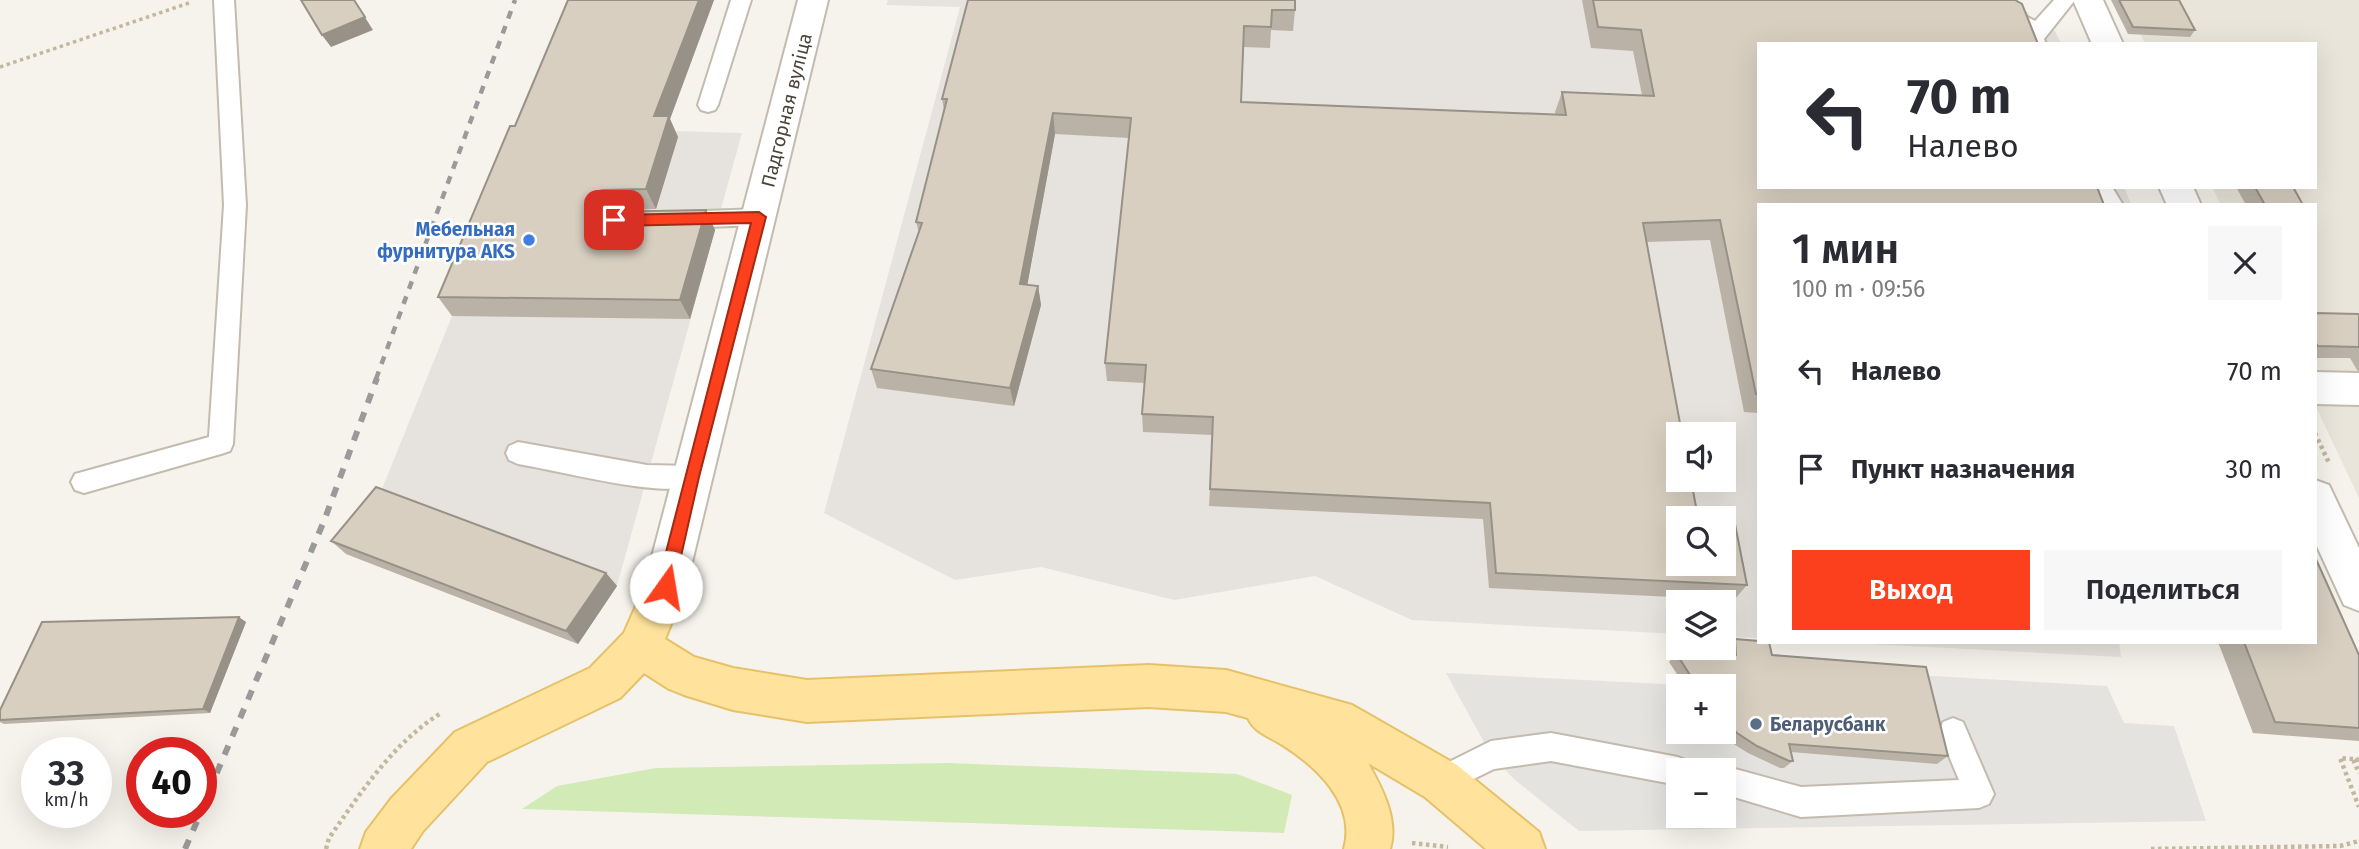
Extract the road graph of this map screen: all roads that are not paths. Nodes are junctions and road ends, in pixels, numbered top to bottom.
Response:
1 (224, 0) edge
2 (741, 0) edge
3 (813, 0) edge
4 (2065, 0) edge
5 (2088, 0) edge
6 (1989, 9) edge
7 (2037, 38) edge
8 (2107, 42) edge
9 (708, 105) dead end
10 (759, 217) junction
11 (653, 220) edge
12 (2317, 388) edge
13 (2359, 389) edge
14 (518, 453) dead end
15 (691, 477) junction
16 (84, 482) dead end
17 (2317, 501) edge
18 (666, 587) joint
19 (2359, 592) edge
20 (640, 647) junction
21 (1226, 691) junction
22 (1952, 732) dead end
23 (1666, 769) edge
24 (1441, 781) junction
25 (1736, 784) edge
26 (383, 849) edge
27 (1367, 849) edge
28 (1521, 849) edge

1 - 16 lane
2 - 9 lane
3 - 10 street, Падгорная вуліца
4 - 7 lane
5 - 8 street
6 - 7 lane
10 - 11 lane
10 - 15 street, Падгорная вуліца
12 - 13 street
14 - 15 lane
15 - 18 street, Падгорная вуліца
17 - 19 street
18 - 20 main road
20 - 21 main road
20 - 26 main road
21 - 24 main road
21 - 27 main road
22 - 25 lane
23 - 24 lane
24 - 28 main road

